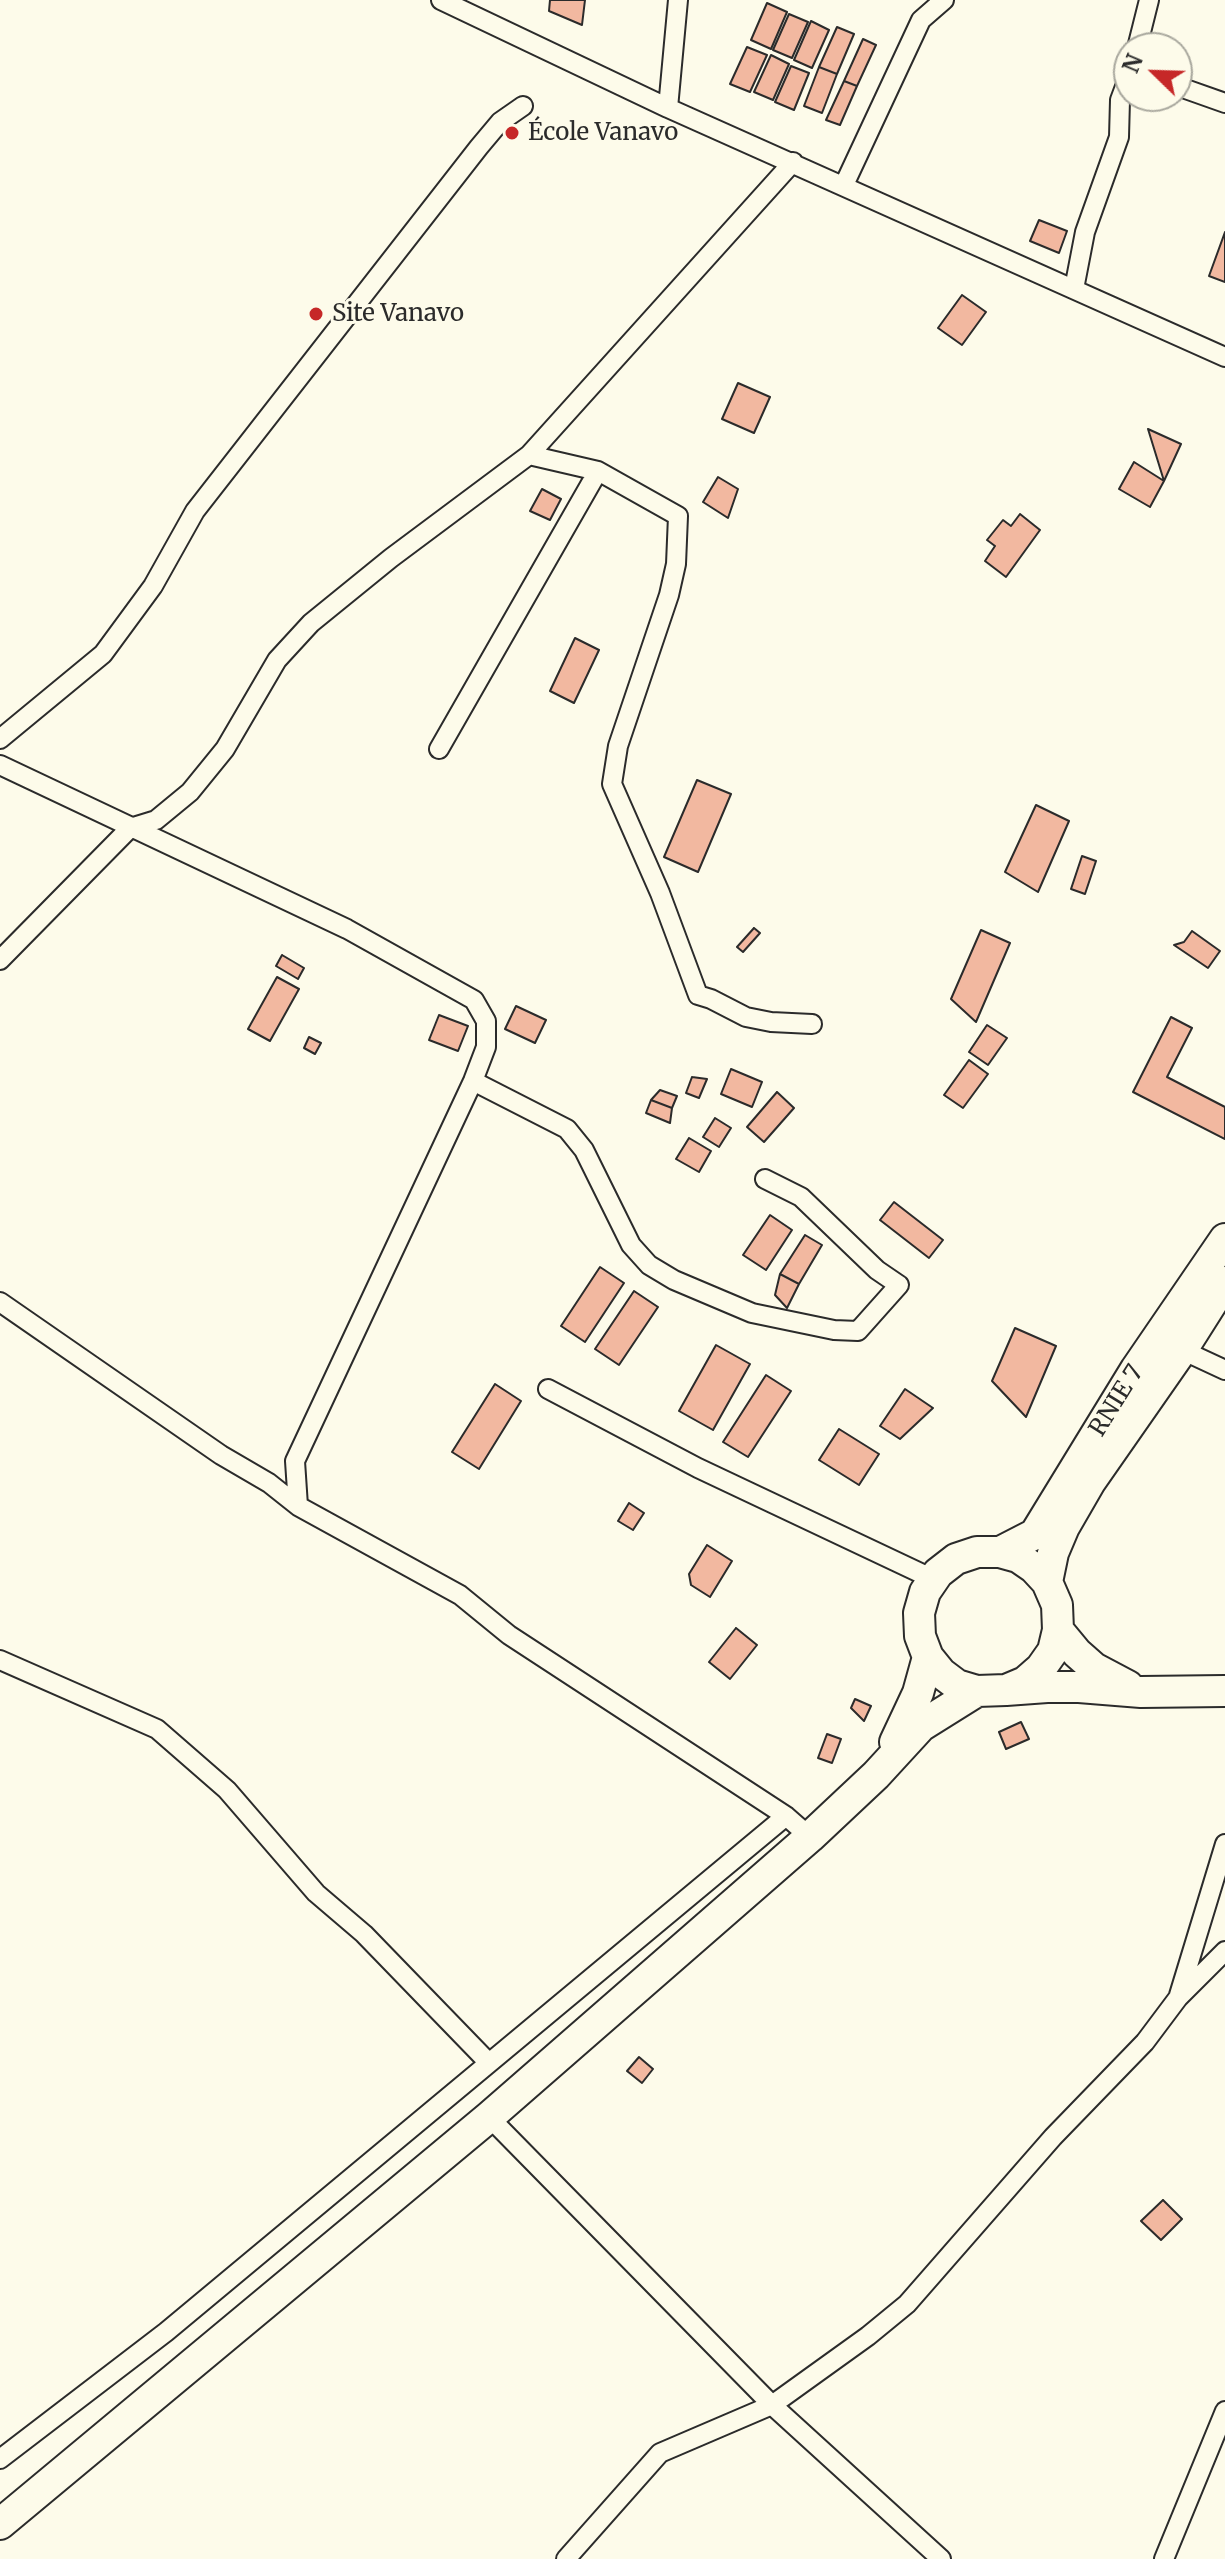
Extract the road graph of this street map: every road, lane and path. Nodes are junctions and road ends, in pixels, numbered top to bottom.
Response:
1 (441, 0) edge
2 (678, 0) edge
3 (944, 0) edge
4 (1149, 0) edge
5 (1141, 32) edge
6 (1193, 92) edge
7 (1225, 103) edge
8 (523, 106) dead end
9 (668, 108) junction
10 (1123, 112) edge
11 (793, 162) junction
12 (844, 185) junction
13 (1074, 289) junction
14 (1225, 357) edge
15 (529, 455) junction
16 (598, 471) junction
17 (0, 739) edge
18 (439, 749) dead end
19 (0, 765) edge
20 (130, 828) junction
21 (0, 960) edge
22 (812, 1024) dead end
23 (473, 1081) junction
24 (765, 1179) dead end
25 (1225, 1239) edge
26 (1225, 1282) edge
27 (1, 1305) edge
28 (1182, 1350) junction
29 (1225, 1370) edge
30 (548, 1389) dead end
31 (298, 1506) junction
32 (1000, 1552) junction
33 (933, 1579) junction
34 (1047, 1582) junction
35 (1058, 1630) junction
36 (928, 1657) junction
37 (0, 1660) edge
38 (991, 1691) junction
39 (1225, 1691) edge
40 (1141, 1692) junction
41 (876, 1775) junction
42 (786, 1816) junction
43 (810, 1837) junction
44 (1225, 1844) edge
45 (1225, 1951) edge
46 (1178, 1998) junction
47 (489, 2063) junction
48 (489, 2117) junction
49 (772, 2405) junction
50 (1225, 2411) edge
51 (0, 2459) edge
52 (0, 2524) edge
53 (566, 2559) edge
54 (941, 2559) edge
55 (1164, 2559) edge

1 - 9 street
2 - 9 street
3 - 12 street
4 - 5 street
6 - 7 street
8 - 17 street
9 - 11 street
10 - 13 street
11 - 12 street
11 - 15 street
12 - 13 street
13 - 14 street
15 - 16 street
15 - 20 street
16 - 18 street
16 - 22 street
19 - 20 street
20 - 21 street
20 - 23 street
23 - 24 street
23 - 31 street
25 - 32 main road, RNIE 7 / RNIE 7
26 - 28 main road, RNIE 7 / RNIE 7
27 - 31 street
28 - 29 street
28 - 34 main road, RNIE 7 / RNIE 7
30 - 33 street
31 - 42 street
32 - 33 main road, RNIE 7
32 - 34 main road
33 - 36 main road
34 - 35 main road
35 - 38 main road
35 - 40 main road
36 - 38 main road
36 - 41 main road
37 - 47 street
38 - 40 main road
38 - 41 main road
39 - 40 main road
41 - 43 main road
42 - 43 street
42 - 47 street
43 - 48 main road
44 - 46 street
45 - 46 street
46 - 49 street
47 - 51 street
48 - 49 street
48 - 52 main road
49 - 53 street
49 - 54 street
50 - 55 street

